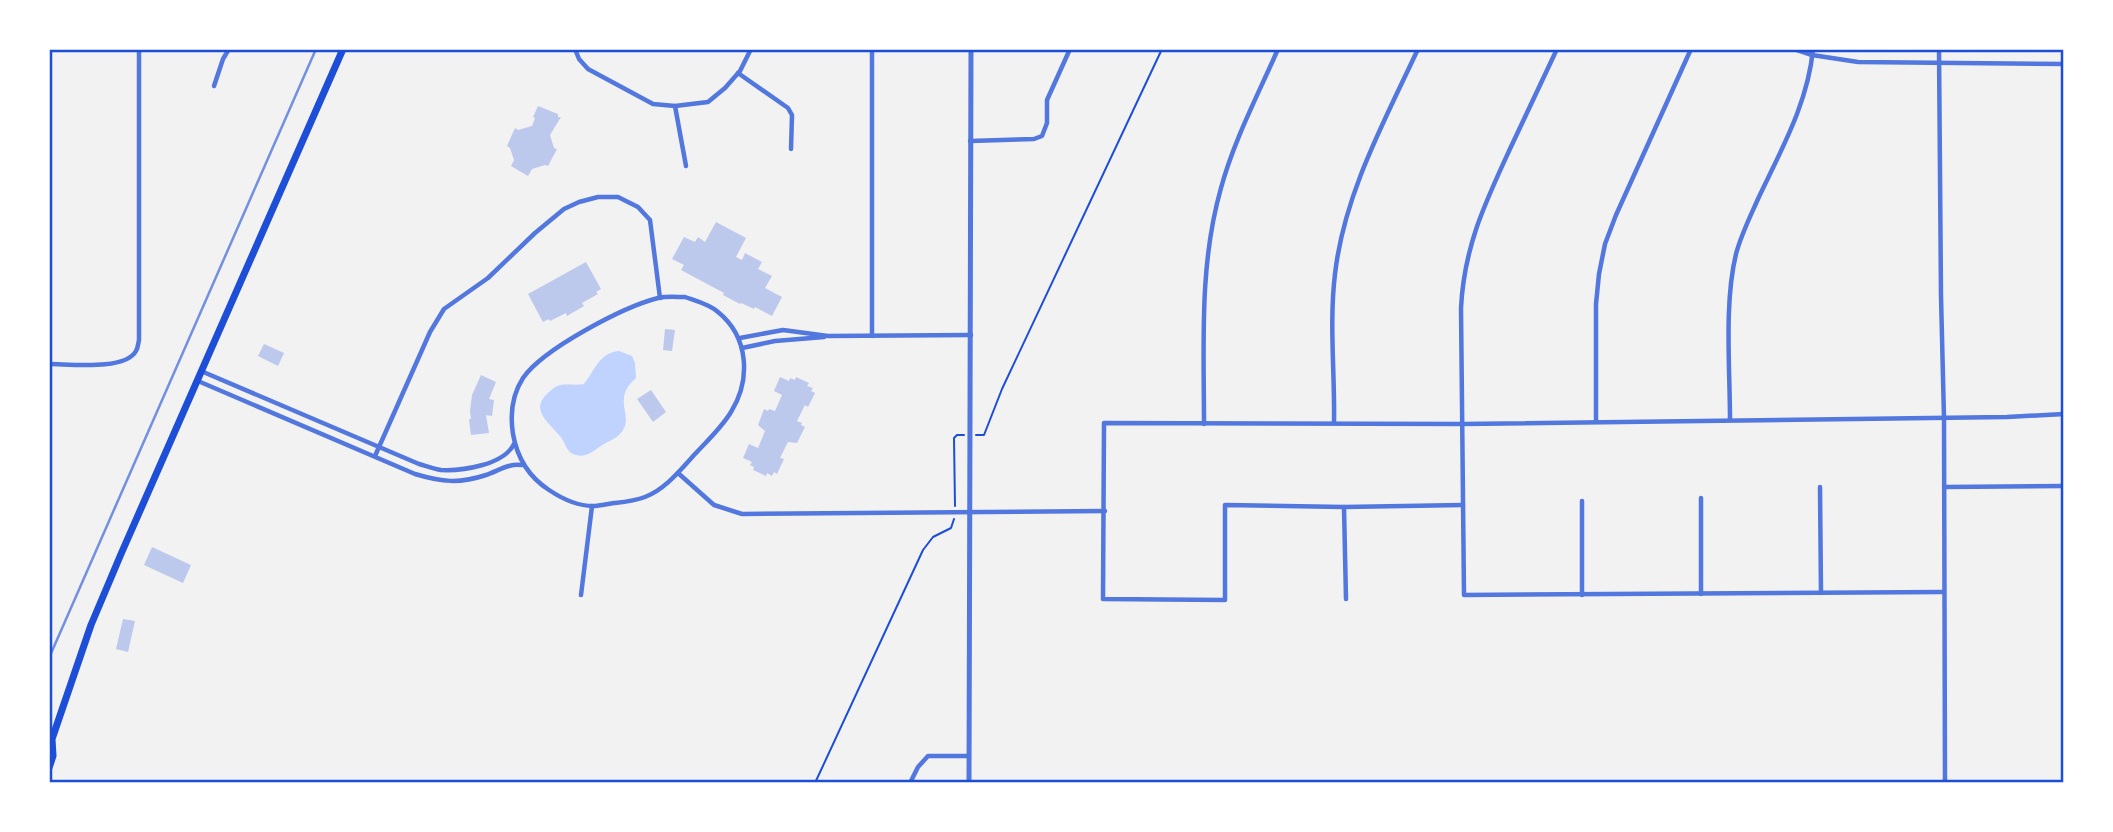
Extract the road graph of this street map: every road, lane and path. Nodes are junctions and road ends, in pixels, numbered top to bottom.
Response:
1 (139, 49) edge
2 (229, 49) edge
3 (343, 49) edge
4 (575, 49) edge
5 (751, 49) edge
6 (872, 49) edge
7 (971, 49) edge
8 (1070, 49) edge
9 (1162, 49) edge
10 (1279, 49) edge
11 (1419, 49) edge
12 (1557, 49) edge
13 (1691, 49) edge
14 (1794, 49) edge
15 (1939, 49) edge
16 (1813, 52) edge
17 (1940, 64) junction
18 (2064, 64) edge
19 (738, 73) junction
20 (214, 86) dead end
21 (675, 106) junction
22 (971, 141) junction
23 (791, 149) dead end
24 (686, 166) dead end
25 (660, 298) junction
26 (971, 335) junction
27 (828, 336) junction
28 (872, 336) junction
29 (740, 338) junction
30 (742, 348) junction
31 (49, 364) edge
32 (201, 371) junction
33 (197, 381) junction
34 (2064, 414) edge
35 (1944, 418) junction
36 (1730, 420) junction
37 (1597, 421) junction
38 (1334, 423) junction
39 (1204, 424) junction
40 (1462, 424) junction
41 (959, 435) dead end
42 (980, 435) dead end
43 (514, 443) junction
44 (379, 447) junction
45 (375, 456) junction
46 (523, 466) junction
47 (678, 473) junction
48 (2064, 486) edge
49 (1944, 487) junction
50 (1820, 488) dead end
51 (1701, 498) dead end
52 (1582, 501) dead end
53 (955, 504) dead end
54 (1463, 505) junction
55 (592, 506) junction
56 (1343, 507) junction
57 (1105, 511) junction
58 (969, 512) junction
59 (954, 523) dead end
60 (1943, 592) junction
61 (1821, 593) junction
62 (1701, 594) junction
63 (581, 595) dead end
64 (1582, 595) junction
65 (1346, 599) dead end
66 (50, 740) edge
67 (969, 756) junction
68 (49, 768) edge
69 (815, 783) edge
70 (910, 783) edge
71 (969, 783) edge
72 (1945, 783) edge

1 - 31 street
2 - 20 street
3 - 32 main road
4 - 21 street
5 - 19 street
6 - 28 street
7 - 22 street
8 - 22 street
9 - 42 path
10 - 39 street
11 - 38 street
12 - 40 street
13 - 37 street
14 - 16 street
15 - 17 street
16 - 17 street
16 - 36 street
17 - 18 street
17 - 35 street
19 - 21 street
19 - 23 street
21 - 24 street
22 - 26 street
25 - 29 street
25 - 43 street
25 - 44 street
26 - 28 street
26 - 58 street
27 - 28 street
27 - 29 street
27 - 30 street
29 - 30 street
30 - 47 street
32 - 33 main road
32 - 44 street
33 - 45 street
33 - 66 main road
34 - 35 street
35 - 36 street
35 - 49 street
36 - 37 street
37 - 40 street
38 - 39 street
38 - 40 street
39 - 57 street
40 - 54 street
41 - 53 path
43 - 44 street
43 - 46 street
44 - 45 street
45 - 46 street
46 - 55 street
47 - 55 street
47 - 58 street
48 - 49 street
49 - 60 street
50 - 61 street
51 - 62 street
52 - 64 street
54 - 56 street
54 - 64 street
55 - 63 street
56 - 57 street
56 - 65 street
57 - 58 street
58 - 67 street
59 - 69 path
60 - 61 street
60 - 72 street
61 - 62 street
62 - 64 street
66 - 68 main road
67 - 70 street
67 - 71 street

